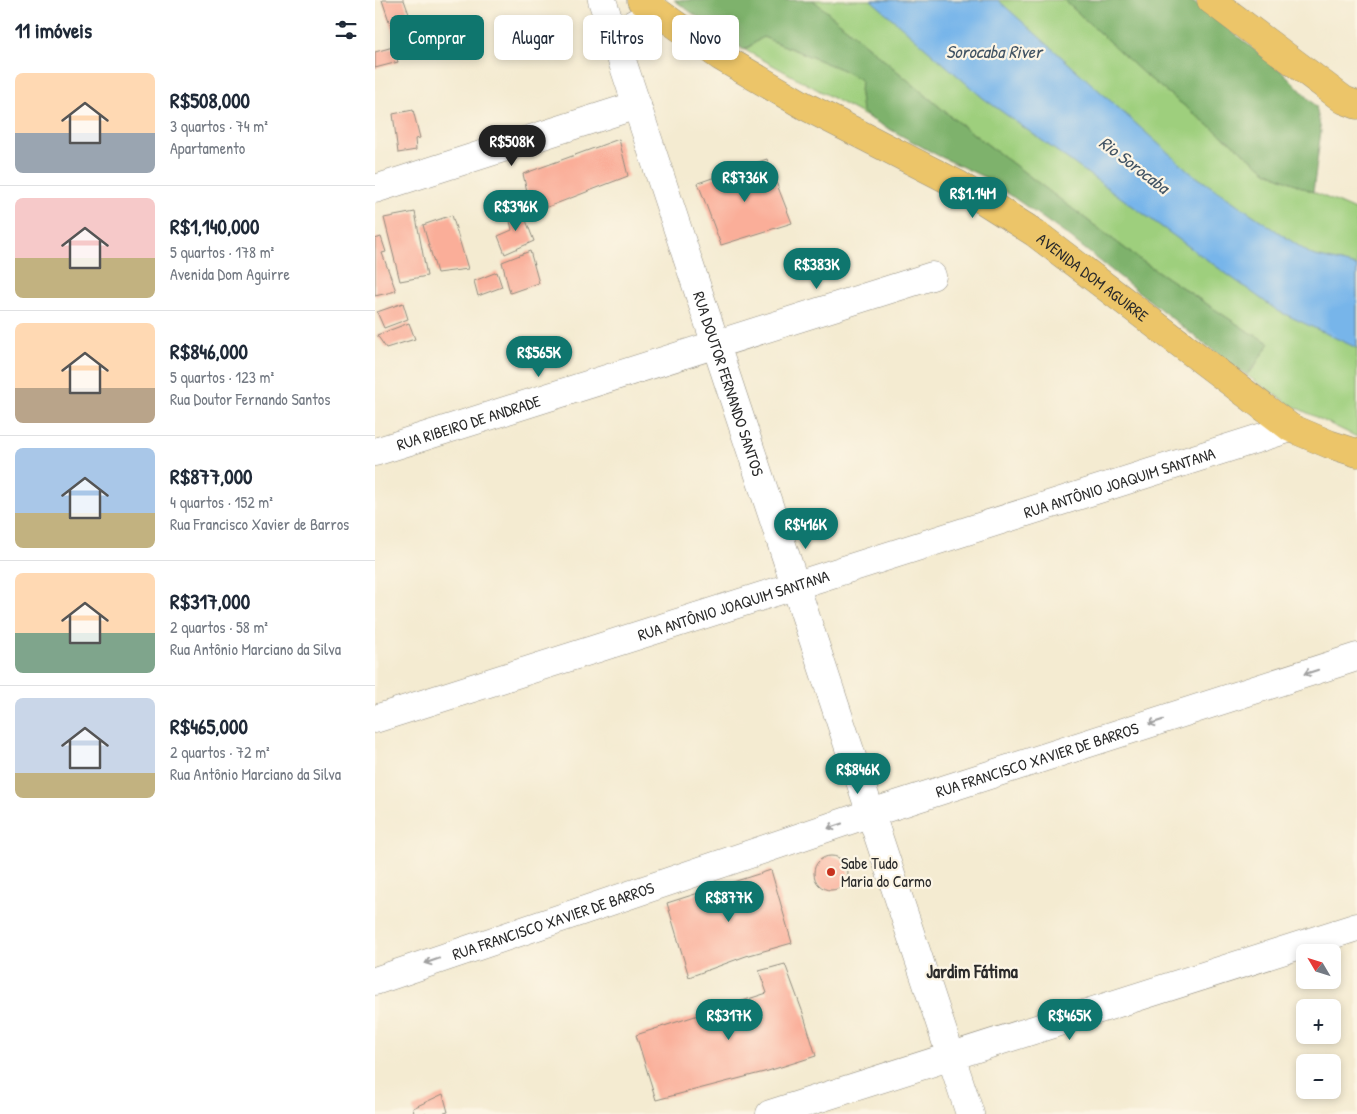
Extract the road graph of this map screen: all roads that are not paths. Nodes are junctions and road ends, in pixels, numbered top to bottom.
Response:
1 (602, 0) edge
2 (1211, 0) edge
3 (649, 6) edge
4 (607, 15) edge
5 (622, 60) edge
6 (637, 105) junction
7 (1357, 105) edge
8 (375, 188) edge
9 (932, 276) dead end
10 (716, 344) junction
11 (1291, 428) junction
12 (1329, 444) junction
13 (375, 452) edge
14 (1357, 453) edge
15 (1357, 461) edge
16 (795, 585) junction
17 (1357, 657) edge
18 (375, 719) edge
19 (871, 813) junction
20 (1357, 927) edge
21 (375, 981) edge
22 (951, 1056) junction
23 (770, 1114) edge
24 (970, 1114) edge

1 - 4 street, RUA DOUTOR FERNANDO SANTOS
2 - 7 main road
3 - 11 main road, AVENIDA DOM AGUIRRE
5 - 6 street, RUA DOUTOR FERNANDO SANTOS
6 - 8 street
6 - 10 street, RUA DOUTOR FERNANDO SANTOS
9 - 10 street, RUA RIBEIRO DE ANDRADE
10 - 13 street, RUA RIBEIRO DE ANDRADE
10 - 16 street, RUA DOUTOR FERNANDO SANTOS
11 - 12 main road, AVENIDA DOM AGUIRRE
11 - 16 street, RUA ANTÔNIO JOAQUIM SANTANA
12 - 14 main road, AVENIDA DOM AGUIRRE
12 - 15 main road, AVENIDA DOM AGUIRRE
16 - 18 street, RUA ANTÔNIO JOAQUIM SANTANA
16 - 19 street, RUA DOUTOR FERNANDO SANTOS
17 -> 19 street, RUA FRANCISCO XAVIER DE BARROS
19 -> 21 street, RUA FRANCISCO XAVIER DE BARROS
19 - 22 street, RUA DOUTOR FERNANDO SANTOS
20 - 22 street
22 - 23 street
22 - 24 street, RUA DOUTOR FERNANDO SANTOS

